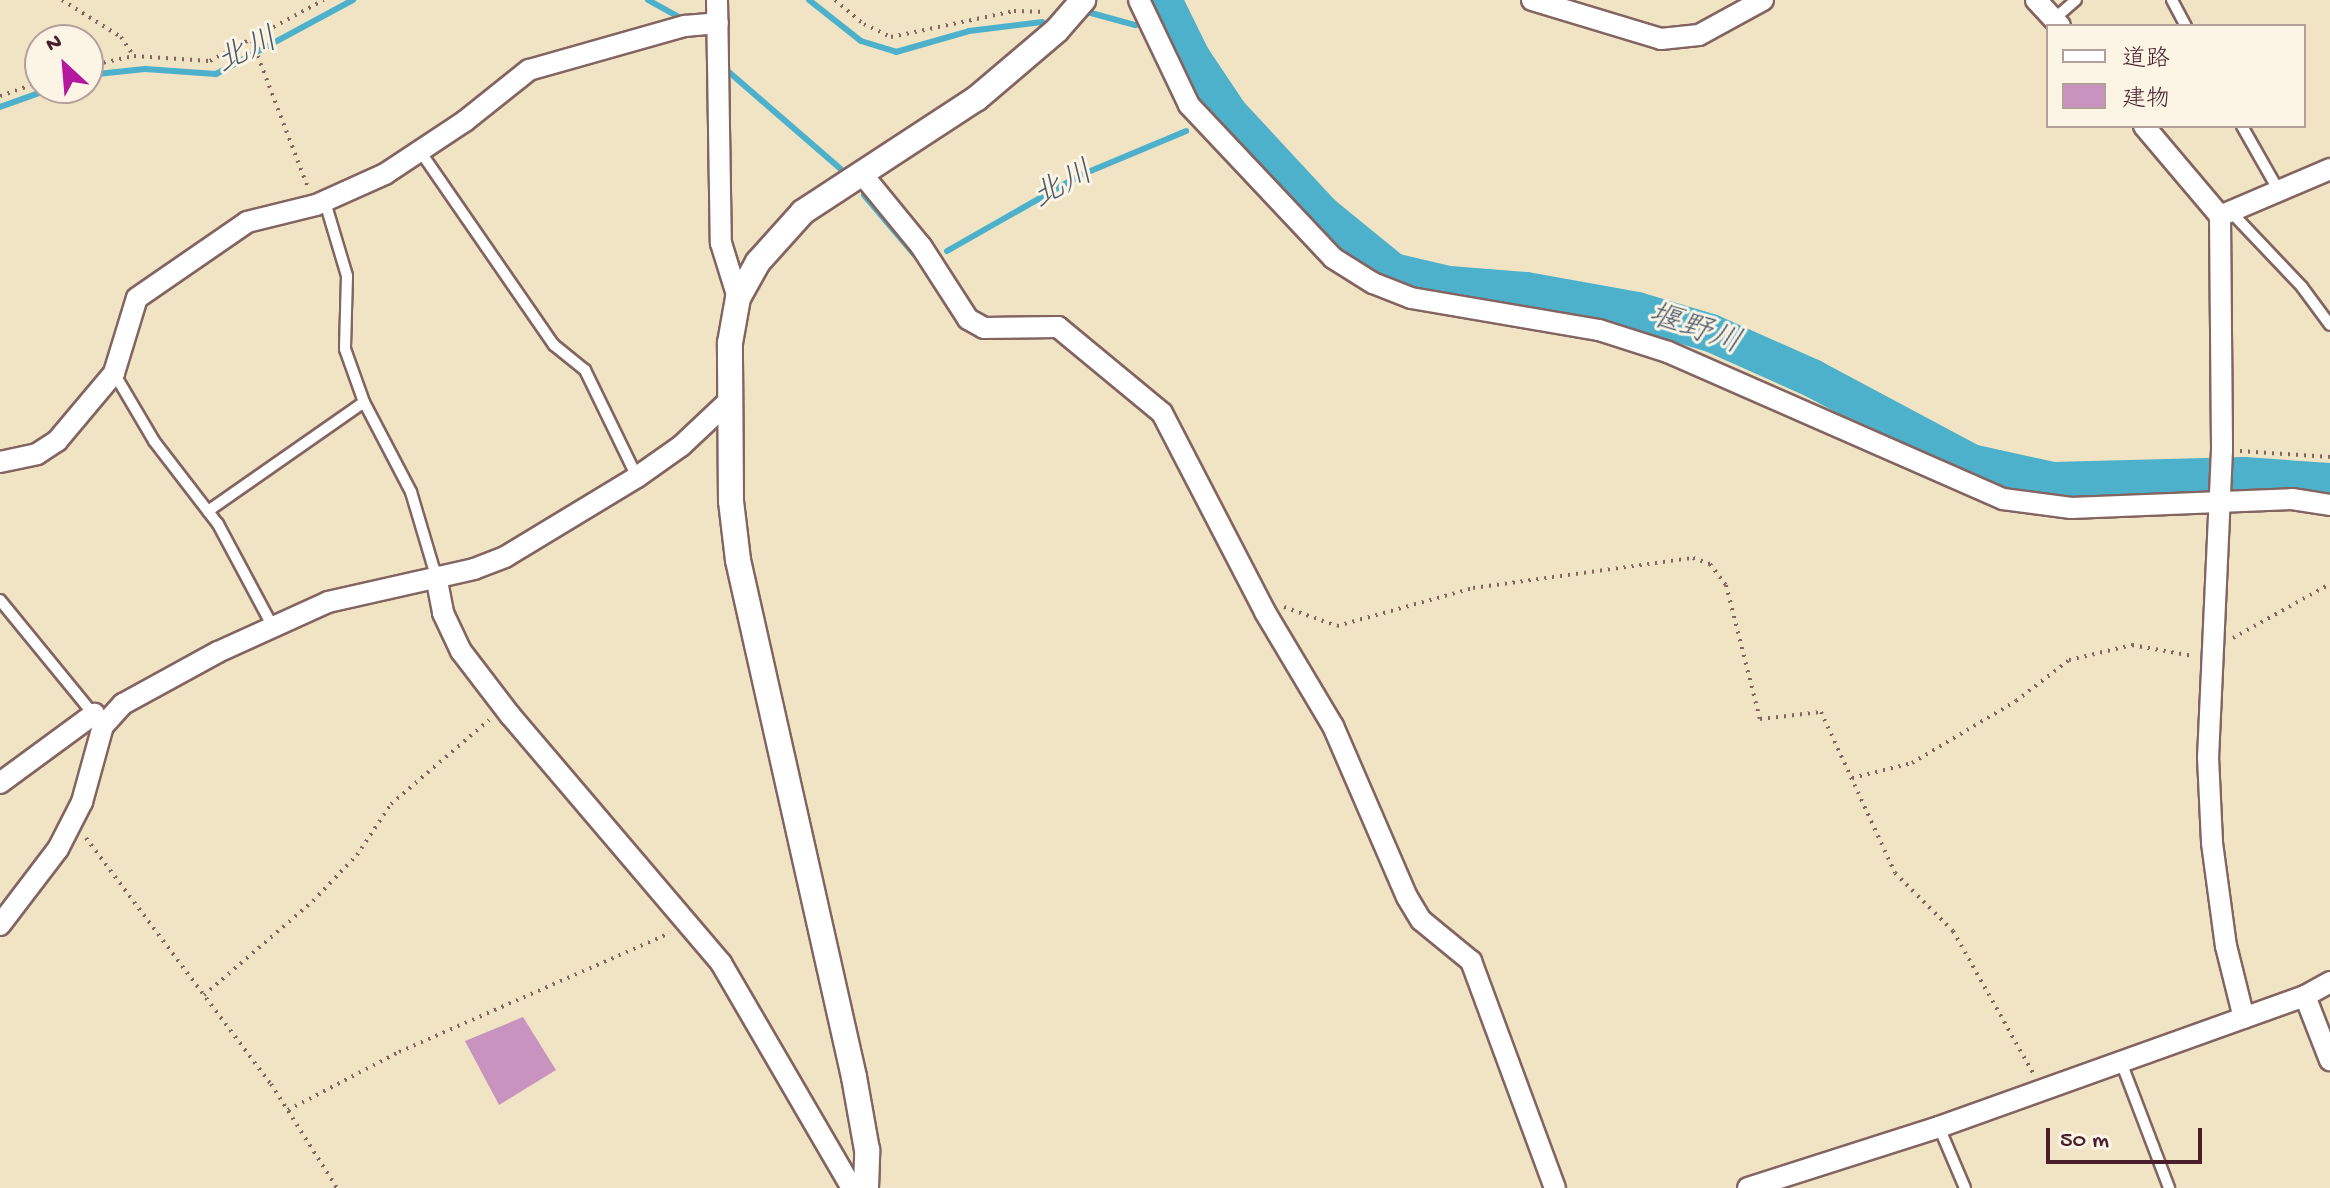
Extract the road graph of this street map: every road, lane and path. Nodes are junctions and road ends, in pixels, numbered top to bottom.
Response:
1 (62, 0) edge
2 (324, 0) edge
3 (717, 0) edge
4 (835, 0) edge
5 (1139, 0) edge
6 (1532, 0) edge
7 (1763, 0) edge
8 (2036, 0) edge
9 (2076, 0) edge
10 (2172, 0) edge
11 (308, 3) edge
12 (1078, 6) edge
13 (2057, 22) edge
14 (718, 23) junction
15 (2185, 24) edge
16 (252, 41) junction
17 (134, 56) junction
18 (104, 63) edge
19 (24, 88) edge
20 (0, 96) edge
21 (2146, 128) edge
22 (2243, 128) edge
23 (420, 151) junction
24 (2328, 172) edge
25 (862, 174) junction
26 (2279, 191) junction
27 (321, 204) junction
28 (2225, 214) junction
29 (738, 298) junction
30 (2330, 325) edge
31 (114, 373) junction
32 (730, 400) junction
33 (364, 402) junction
34 (2222, 450) junction
35 (2330, 457) edge
36 (0, 462) edge
37 (637, 477) junction
38 (2220, 500) junction
39 (2330, 505) edge
40 (208, 511) junction
41 (436, 576) junction
42 (2330, 584) edge
43 (0, 600) edge
44 (1262, 606) junction
45 (273, 627) junction
46 (2213, 654) junction
47 (503, 706) junction
48 (98, 720) junction
49 (1852, 778) junction
50 (0, 783) edge
51 (73, 820) junction
52 (692, 924) junction
53 (0, 925) edge
54 (2330, 982) edge
55 (204, 995) junction
56 (2305, 996) junction
57 (2244, 1018) junction
58 (2330, 1060) edge
59 (2121, 1062) junction
60 (2042, 1090) junction
61 (288, 1110) junction
62 (1939, 1127) junction
63 (1756, 1187) edge
64 (337, 1188) edge
65 (852, 1188) edge
66 (866, 1188) edge
67 (1555, 1188) edge
68 (1965, 1188) edge
69 (2169, 1188) edge

1 - 17 path
2 - 11 path
3 - 14 street
4 - 12 path
5 - 38 street
6 - 7 street
8 - 13 street
9 - 13 lane
10 - 15 lane
11 - 16 path
12 - 25 street
14 - 23 street
14 - 29 street
16 - 17 path
16 - 27 path
17 - 18 path
19 - 20 path
21 - 28 street
22 - 26 lane
23 - 27 street
23 - 37 lane
24 - 26 street
25 - 29 street
25 - 44 street
26 - 28 street
27 - 31 street
27 - 33 lane
28 - 30 lane
28 - 34 street
29 - 32 street
31 - 36 street
31 - 40 lane
32 - 37 street
32 - 66 street
33 - 40 lane
33 - 41 lane
34 - 35 path
34 - 38 street
37 - 41 street
38 - 39 street
38 - 46 street
40 - 45 lane
41 - 45 street
41 - 47 street
42 - 46 path
43 - 48 lane
44 - 49 path
44 - 67 street
45 - 48 street
46 - 49 path
46 - 57 street
47 - 52 street
47 - 55 path
48 - 50 street
48 - 51 street
49 - 60 path
51 - 53 street
51 - 55 path
52 - 61 path
52 - 65 street
54 - 56 street
55 - 61 path
56 - 57 street
56 - 58 street
57 - 59 street
59 - 60 street
59 - 69 lane
60 - 62 street
61 - 64 path
62 - 63 street
62 - 68 lane

